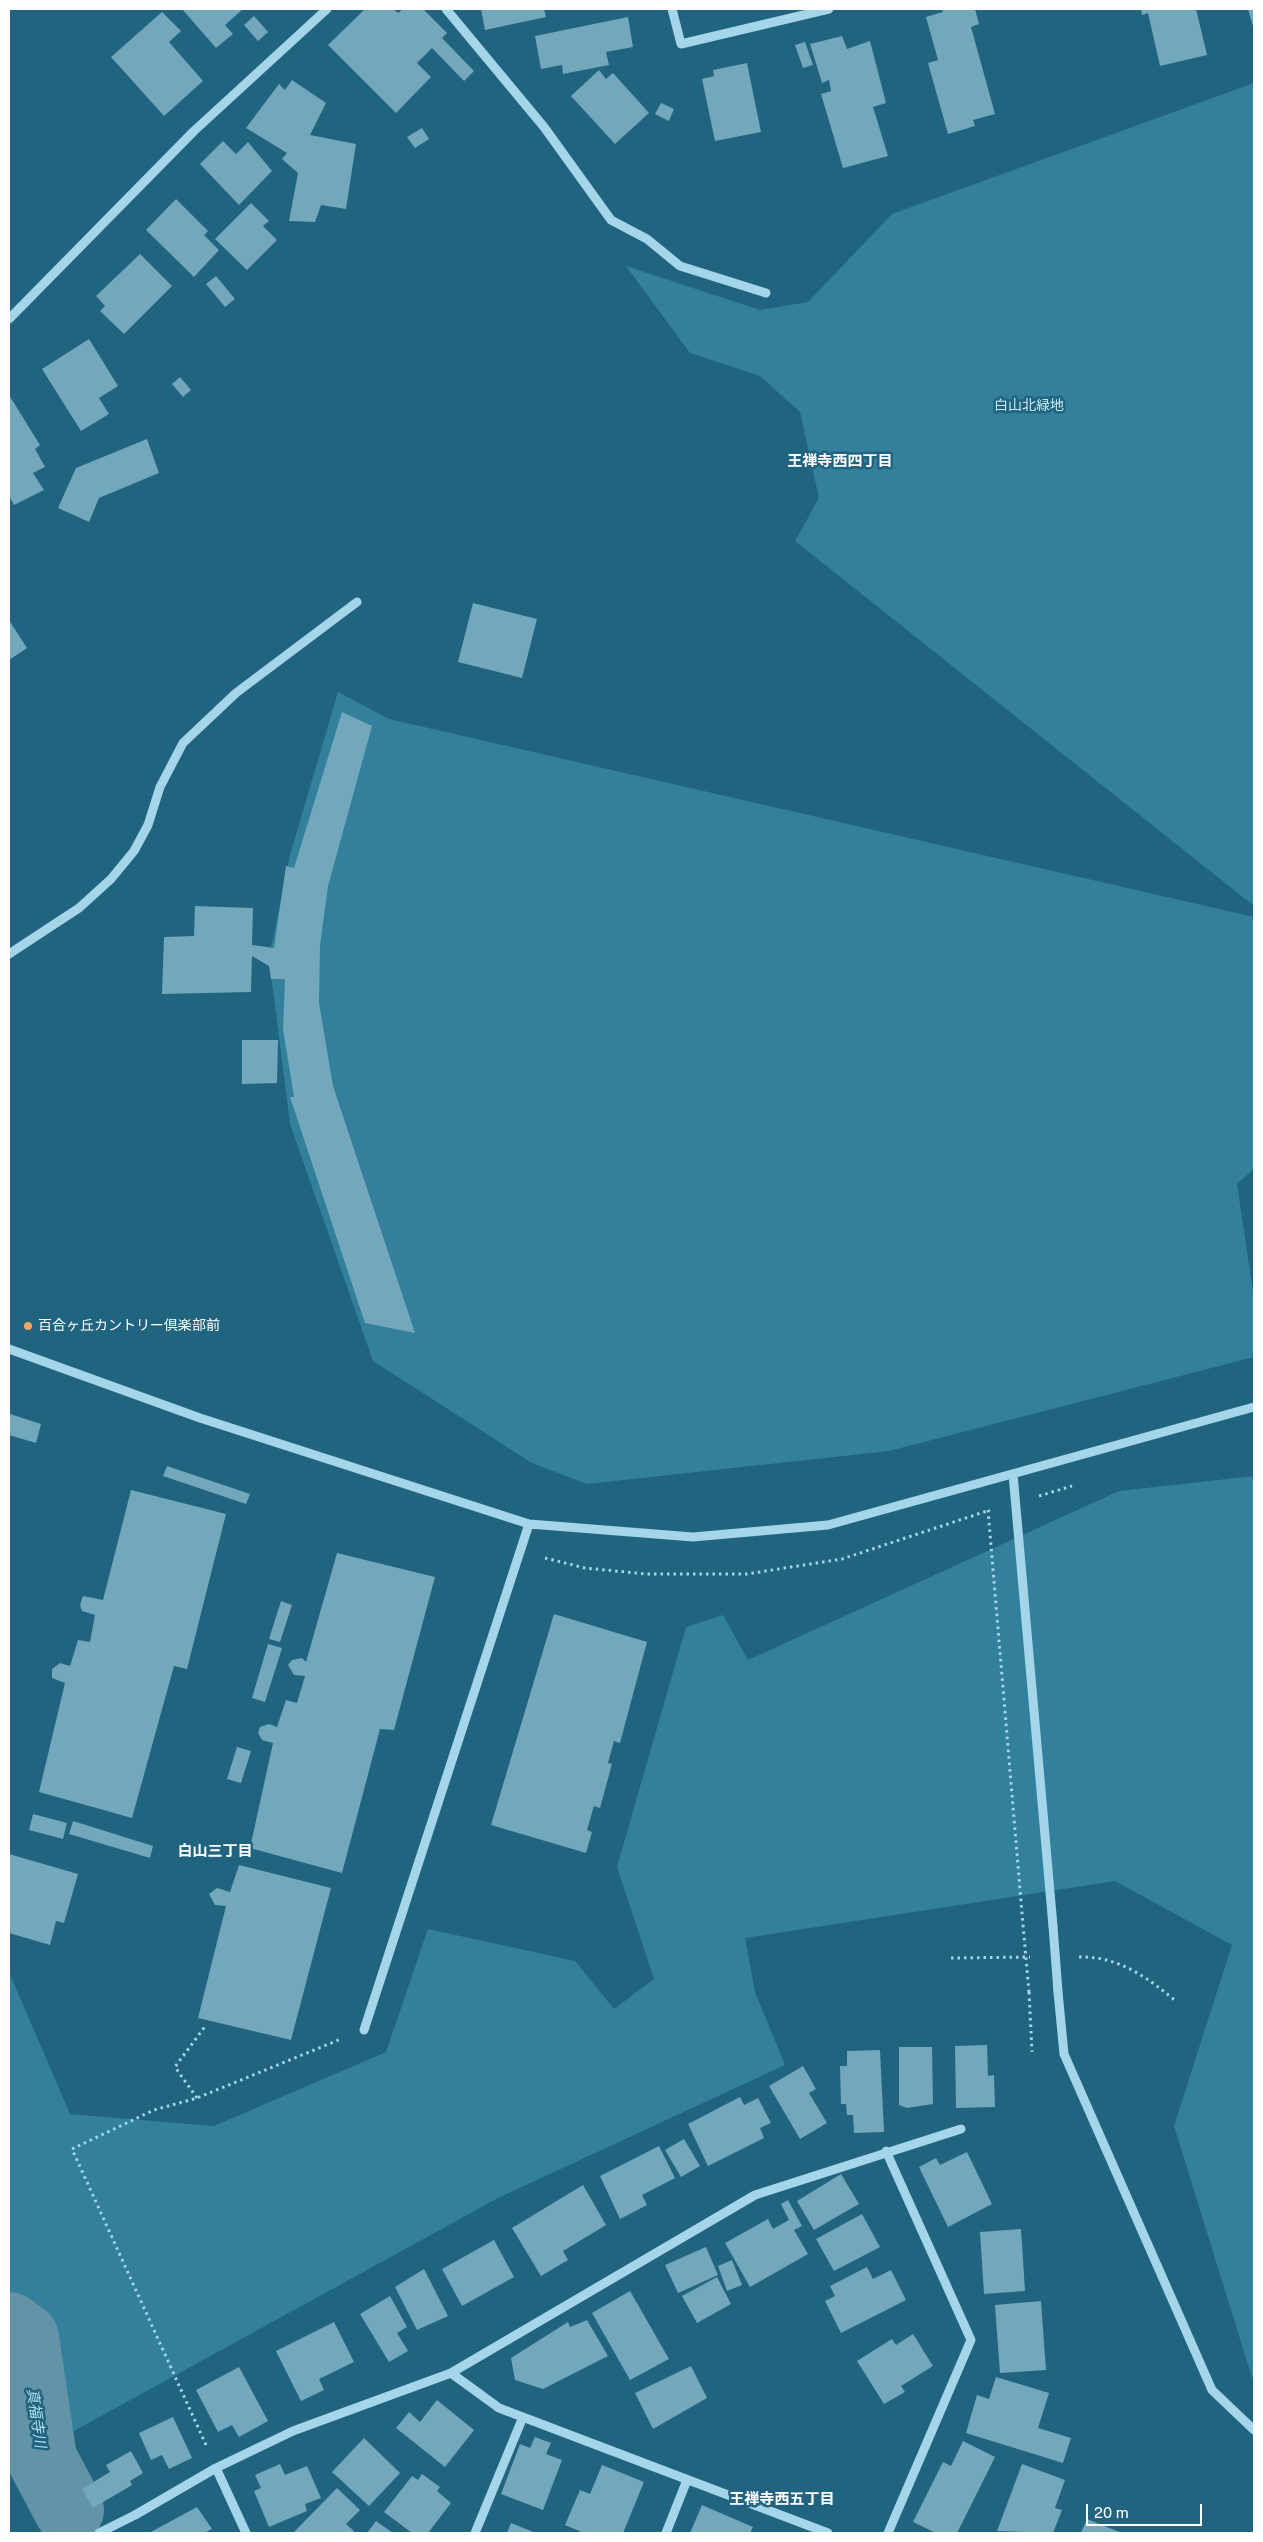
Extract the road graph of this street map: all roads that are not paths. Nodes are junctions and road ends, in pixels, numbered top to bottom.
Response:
1 (327, 9) edge
2 (446, 9) edge
3 (672, 9) edge
4 (828, 9) edge
5 (766, 293) dead end
6 (9, 319) edge
7 (357, 602) dead end
8 (9, 954) edge
9 (9, 1349) edge
10 (1254, 1407) edge
11 (1013, 1474) junction
12 (529, 1524) junction
13 (364, 2030) dead end
14 (961, 2129) dead end
15 (886, 2151) junction
16 (450, 2373) junction
17 (523, 2417) junction
18 (1254, 2430) edge
19 (216, 2468) junction
20 (687, 2480) junction
21 (99, 2533) edge
22 (246, 2533) edge
23 (475, 2533) edge
24 (666, 2533) edge
25 (828, 2533) edge
26 (888, 2533) edge

1 - 6 street
2 - 5 street
3 - 4 street
7 - 8 street
9 - 12 street
10 - 11 street
11 - 12 street
11 - 18 street, bridge
12 - 13 street
14 - 15 street
15 - 16 street
15 - 26 street
16 - 17 street
16 - 19 street
17 - 20 street
17 - 23 street
19 - 21 street
19 - 22 street
20 - 24 street
20 - 25 street

